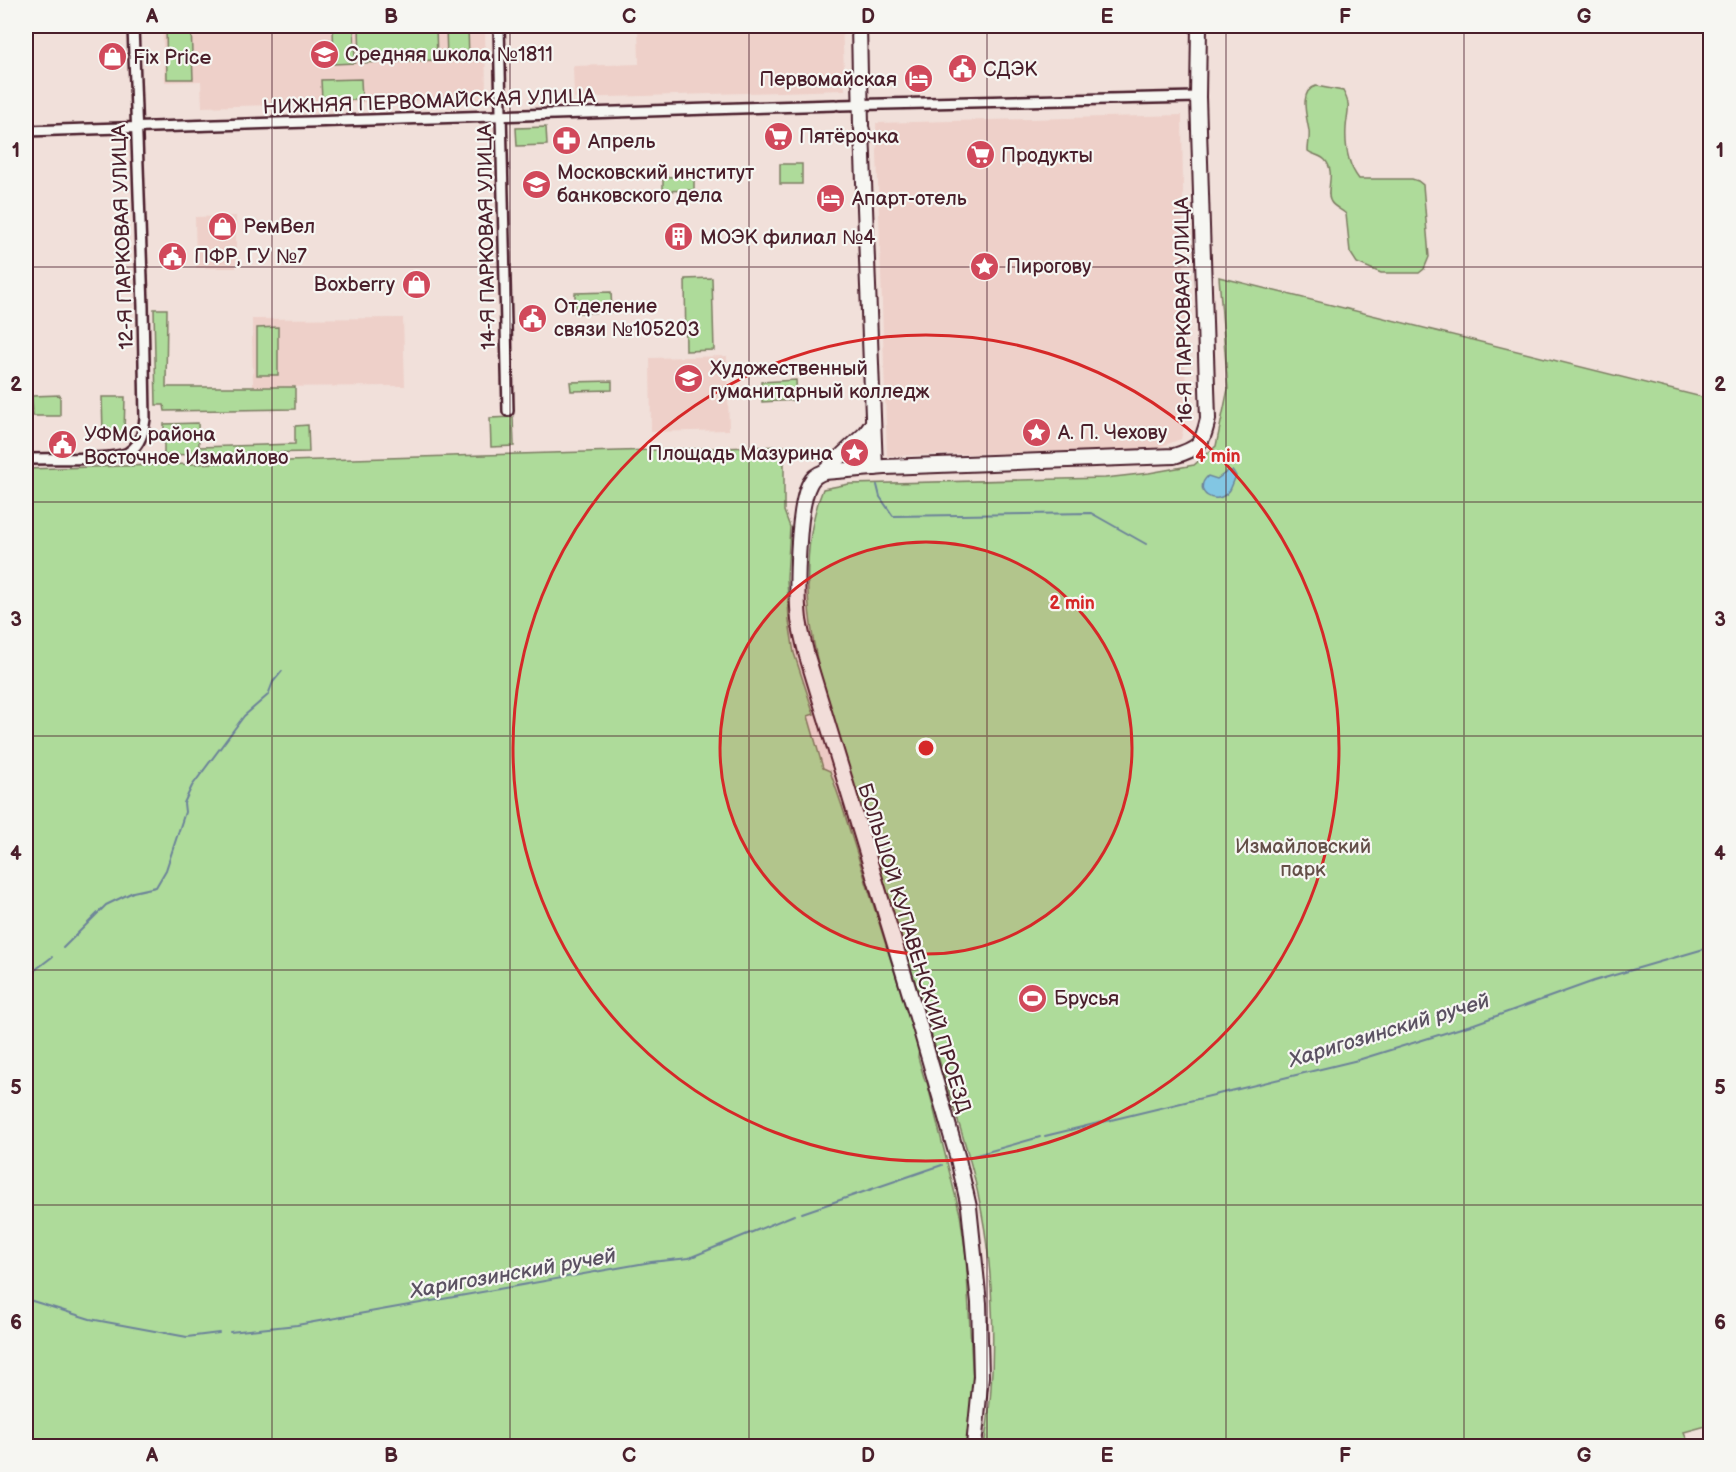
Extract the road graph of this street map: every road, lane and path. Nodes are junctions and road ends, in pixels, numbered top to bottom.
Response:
1 (134, 26) edge
2 (499, 26) edge
3 (858, 26) edge
4 (1199, 26) edge
5 (1198, 97) junction
6 (861, 105) junction
7 (501, 116) junction
8 (136, 128) junction
9 (26, 131) edge
10 (508, 411) dead end
11 (873, 423) junction
12 (26, 459) edge
13 (875, 468) junction
14 (824, 472) junction
15 (974, 1446) edge

1 - 8 street, 12-Я ПАРКОВАЯ УЛИЦА
2 - 7 street, 14-Я ПАРКОВАЯ УЛИЦА
3 - 6 main road
4 - 5 main road, 16-Я ПАРКОВАЯ УЛИЦА
5 - 6 street, НИЖНЯЯ ПЕРВОМАЙСКАЯ УЛИЦА
5 - 13 main road, 16-Я ПАРКОВАЯ УЛИЦА
6 - 7 street, НИЖНЯЯ ПЕРВОМАЙСКАЯ УЛИЦА
6 - 11 main road
7 - 8 street, НИЖНЯЯ ПЕРВОМАЙСКАЯ УЛИЦА
7 - 10 street, 14-Я ПАРКОВАЯ УЛИЦА
8 - 9 street, НИЖНЯЯ ПЕРВОМАЙСКАЯ УЛИЦА
8 - 12 street, 12-Я ПАРКОВАЯ УЛИЦА
11 - 13 main road
11 - 14 main road, БОЛЬШОЙ КУПАВЕНСКИЙ ПРОЕЗД
13 - 14 main road
14 - 15 main road, БОЛЬШОЙ КУПАВЕНСКИЙ ПРОЕЗД

